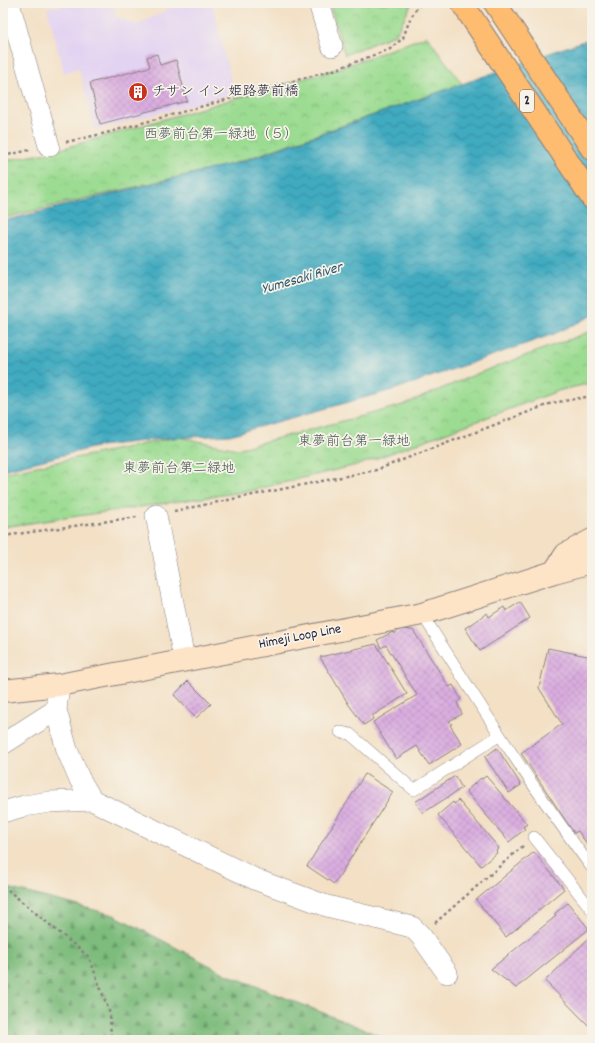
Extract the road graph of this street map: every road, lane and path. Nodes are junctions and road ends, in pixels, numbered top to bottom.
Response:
1 (9, 3) edge
2 (319, 3) edge
3 (425, 3) edge
4 (495, 3) edge
5 (462, 4) edge
6 (332, 46) dead end
7 (49, 146) junction
8 (592, 149) edge
9 (3, 156) edge
10 (592, 198) edge
11 (592, 396) edge
12 (156, 515) junction
13 (3, 536) edge
14 (592, 540) edge
15 (592, 562) edge
16 (554, 572) junction
17 (422, 614) junction
18 (184, 659) junction
19 (59, 685) junction
20 (3, 691) edge
21 (56, 710) junction
22 (340, 732) dead end
23 (500, 735) junction
24 (3, 744) edge
25 (92, 800) junction
26 (3, 812) edge
27 (534, 837) joint
28 (592, 868) edge
29 (3, 888) edge
30 (592, 910) edge
31 (421, 936) junction
32 (447, 973) dead end
33 (111, 1040) edge

1 - 7 street
2 - 6 street
3 - 7 path
4 - 8 highway, 2
5 - 10 highway, 2
7 - 9 path
11 - 12 path
12 - 13 path
12 - 18 street
14 - 16 main road
15 - 16 main road, Himeji Loop Line
16 - 17 main road, Himeji Loop Line
17 - 18 main road, Himeji Loop Line
17 - 23 lane
18 - 19 main road, Himeji Loop Line
19 - 20 main road, Himeji Loop Line
19 - 21 street
21 - 24 street
21 - 25 street
22 - 23 lane
23 - 28 lane
25 - 26 street
25 - 31 street
27 - 30 lane
27 - 31 path
29 - 33 path
31 - 32 street

